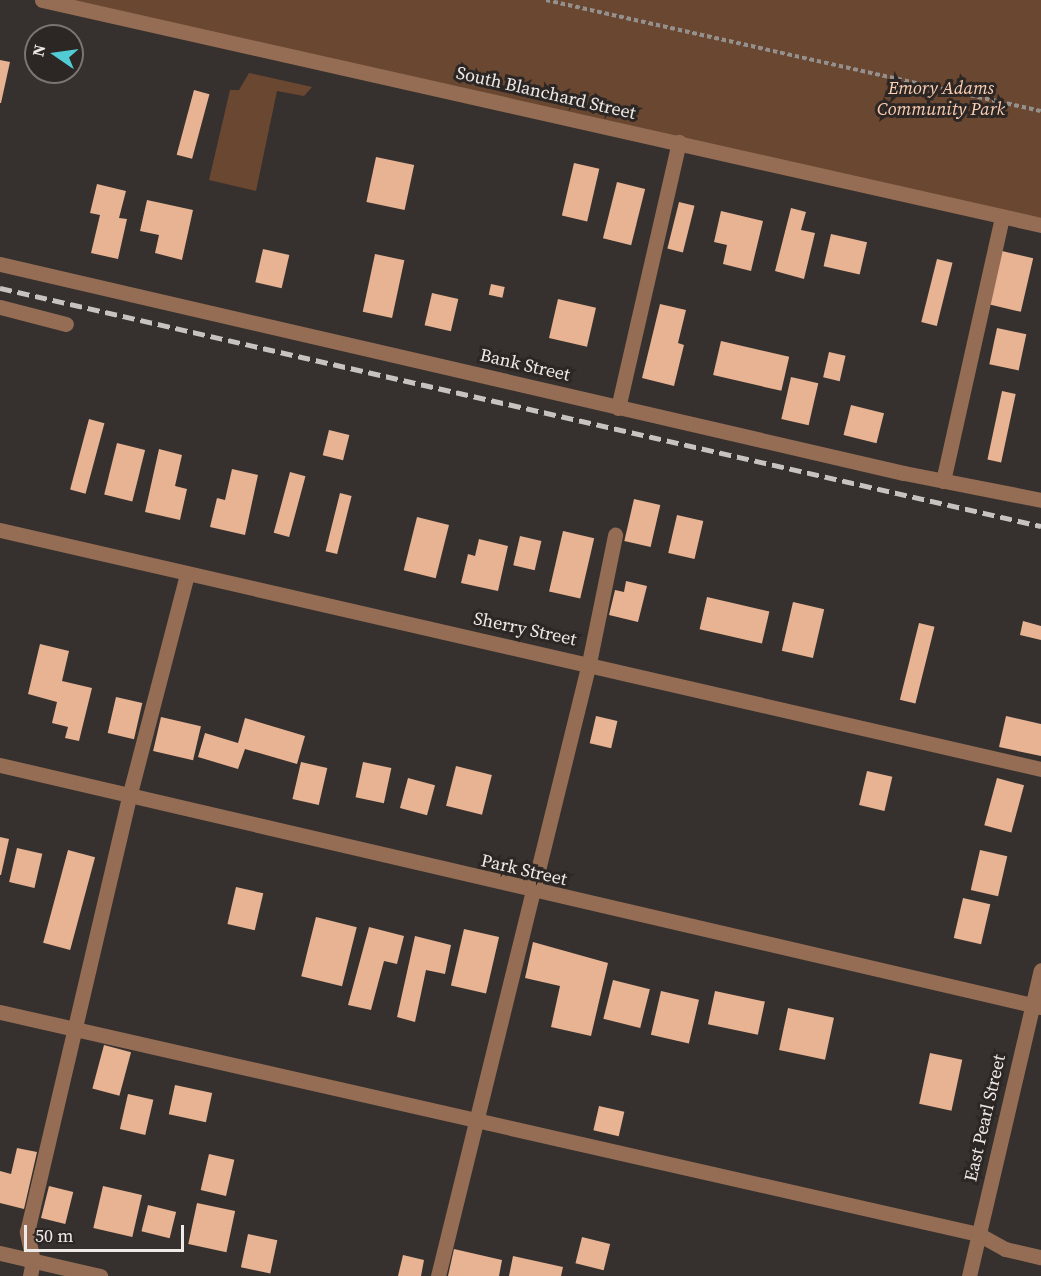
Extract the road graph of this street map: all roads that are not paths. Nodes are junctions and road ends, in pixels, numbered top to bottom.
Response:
1 (42, 0) edge
2 (679, 142) junction
3 (1002, 216) junction
4 (1041, 225) edge
5 (0, 264) edge
6 (0, 307) edge
7 (66, 324) dead end
8 (618, 408) junction
9 (943, 481) junction
10 (1041, 500) edge
11 (0, 530) edge
12 (615, 535) dead end
13 (187, 574) junction
14 (589, 663) junction
15 (0, 765) edge
16 (1041, 769) edge
17 (129, 797) junction
18 (533, 892) junction
19 (1041, 969) edge
20 (1037, 1006) edge
21 (0, 1012) edge
22 (77, 1030) junction
23 (477, 1118) junction
24 (978, 1234) junction
25 (0, 1253) edge
26 (1041, 1257) edge
27 (32, 1269) edge
28 (100, 1276) edge
29 (438, 1276) edge
30 (969, 1276) edge

1 - 2 street, South Blanchard Street
2 - 3 street, South Blanchard Street
2 - 8 street
3 - 4 street, South Blanchard Street
3 - 9 street
5 - 8 street, Bank Street
6 - 7 street
8 - 9 street, Bank Street
9 - 10 street, Bank Street
11 - 13 street, Sherry Street
12 - 14 street
13 - 14 street, Sherry Street
13 - 17 street
14 - 16 street, Sherry Street
14 - 18 street
15 - 17 street, Park Street
17 - 18 street, Park Street
17 - 22 street
18 - 20 street, Park Street
18 - 23 street
19 - 20 street, East Pearl Street
20 - 24 street, East Pearl Street
21 - 22 street
22 - 23 street
22 - 27 street
23 - 24 street
23 - 29 street
24 - 26 street
24 - 30 street, East Pearl Street
25 - 27 street
27 - 28 street

